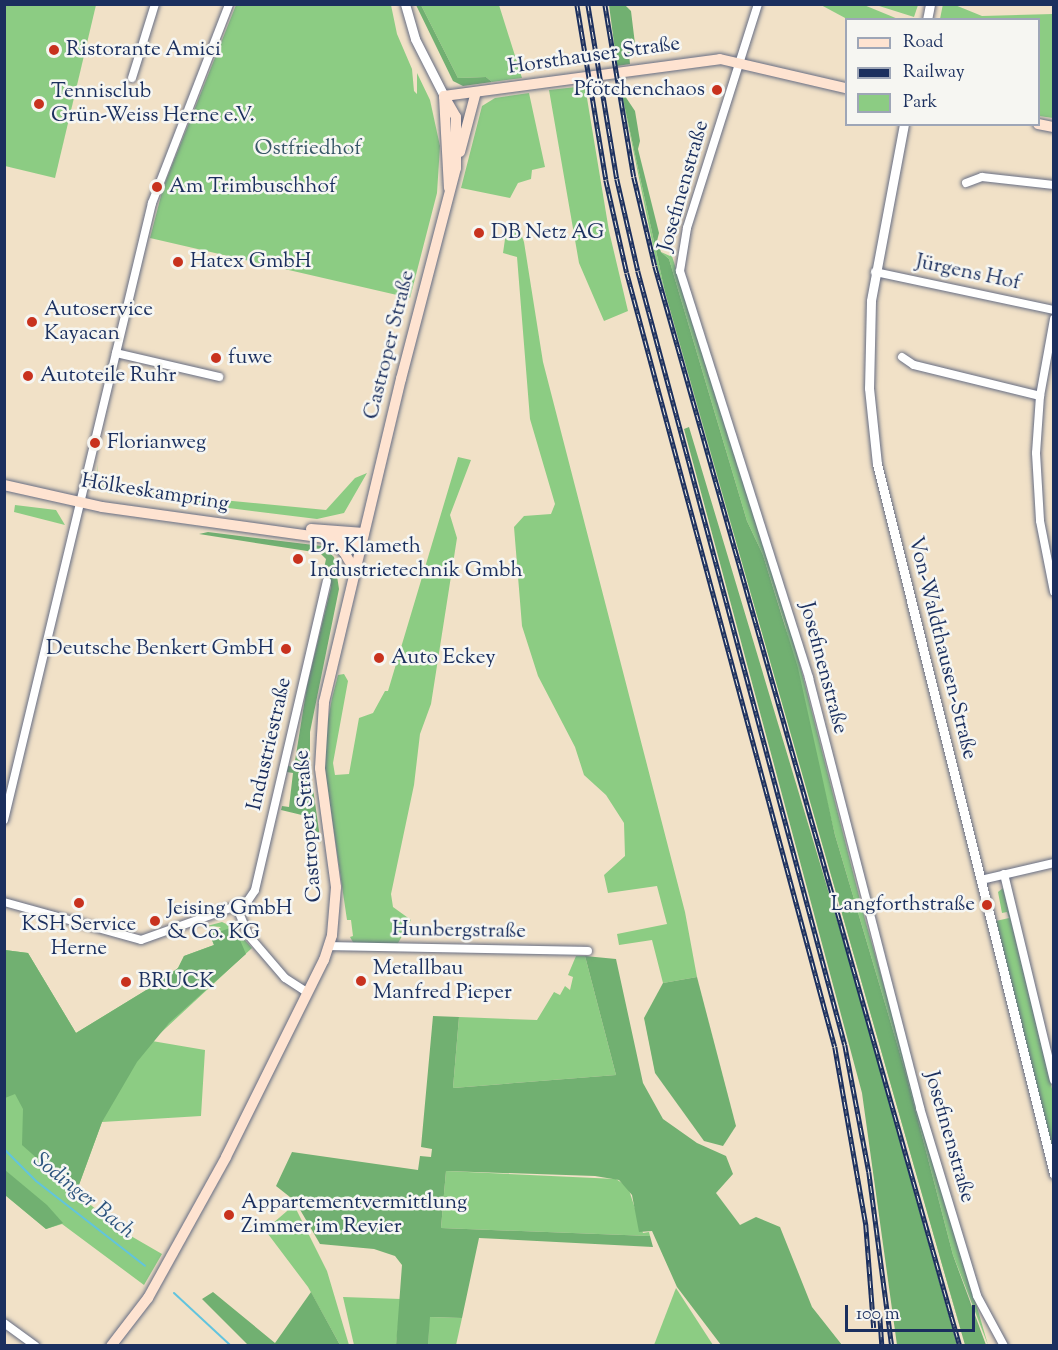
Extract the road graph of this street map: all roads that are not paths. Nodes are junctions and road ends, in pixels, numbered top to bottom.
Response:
1 (155, 4) edge
2 (229, 4) edge
3 (405, 4) edge
4 (758, 4) edge
5 (739, 61) junction
6 (132, 78) dead end
7 (845, 88) edge
8 (476, 92) junction
9 (444, 96) junction
10 (904, 126) edge
11 (458, 157) junction
12 (966, 183) dead end
13 (1053, 185) edge
14 (449, 189) junction
15 (875, 272) junction
16 (1053, 310) edge
17 (1053, 319) edge
18 (116, 353) junction
19 (902, 357) dead end
20 (219, 377) dead end
21 (1040, 396) junction
22 (4, 485) edge
23 (81, 503) junction
24 (302, 532) junction
25 (327, 537) junction
26 (363, 538) junction
27 (355, 571) junction
28 (327, 581) dead end
29 (1053, 592) edge
30 (4, 820) edge
31 (1053, 863) edge
32 (1004, 874) junction
33 (981, 880) junction
34 (4, 902) edge
35 (237, 908) junction
36 (329, 946) junction
37 (588, 951) dead end
38 (308, 993) junction
39 (1053, 1080) edge
40 (1053, 1174) edge
41 (4, 1323) edge
42 (1002, 1344) edge
43 (36, 1346) edge
44 (111, 1346) edge

1 - 6 street
2 - 18 street
3 - 9 street
4 - 5 street, Josefinenstraße
5 - 7 main road, Horsthauser Straße
5 - 8 main road, Horsthauser Straße
5 - 42 street, Josefinenstraße
8 - 9 main road, Horsthauser Straße
8 - 11 main road
9 - 11 main road, Castroper Straße
9 - 14 main road, Castroper Straße
10 - 15 street, Von-Waldthausen-Straße
11 - 14 main road, Castroper Straße
12 - 13 street
14 - 26 main road, Castroper Straße
15 - 16 street, Jürgens Hof
15 - 33 street, Von-Waldthausen-Straße
17 - 21 street
18 - 20 street
18 - 23 street
19 - 21 street
21 - 29 street
22 - 23 main road, Hölkeskampring
23 - 24 main road, Hölkeskampring
23 - 30 street
24 - 25 main road, Hölkeskampring
24 - 26 main road, Hölkeskampring
25 - 26 main road, Hölkeskampring
25 - 27 main road
26 - 27 main road, Castroper Straße
27 - 36 main road, Castroper Straße
28 - 35 street, Industriestraße
31 - 32 street
32 - 33 street
32 - 39 street
33 - 40 street, Von-Waldthausen-Straße
34 - 35 street
35 - 38 street
36 - 37 street, Hunbergstraße
36 - 38 main road, Castroper Straße
38 - 44 main road, Castroper Straße
41 - 43 street

